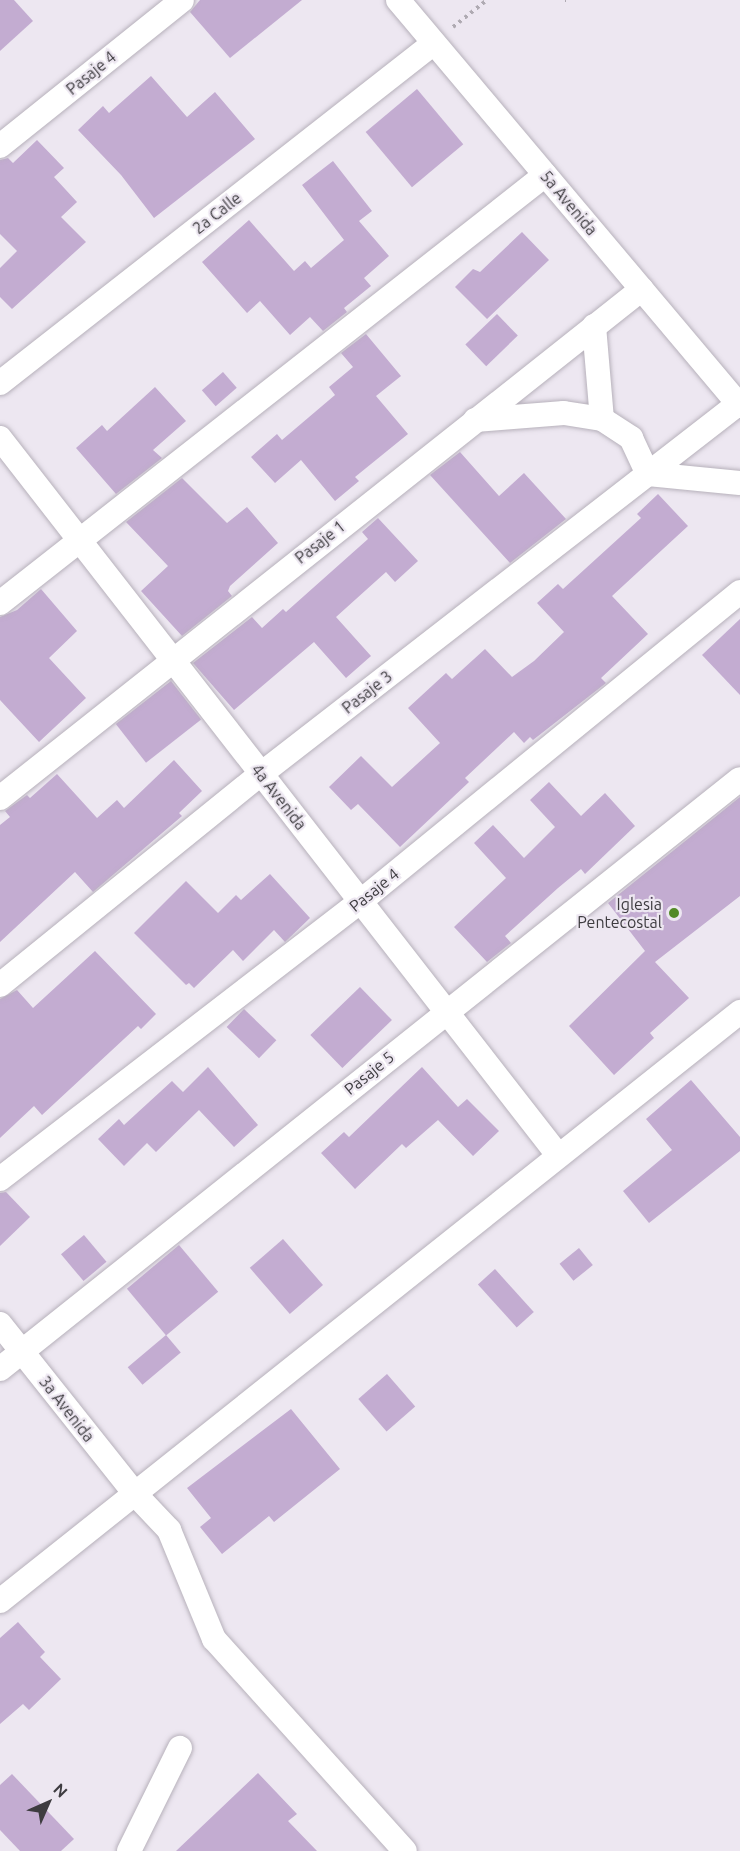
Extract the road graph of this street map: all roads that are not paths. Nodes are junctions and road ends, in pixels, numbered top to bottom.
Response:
1 (182, 0) edge
2 (398, 0) edge
3 (434, 43) junction
4 (0, 146) edge
5 (546, 175) junction
6 (642, 289) junction
7 (594, 326) junction
8 (0, 382) edge
9 (739, 405) edge
10 (602, 419) junction
11 (475, 420) junction
12 (0, 438) edge
13 (648, 474) junction
14 (740, 483) edge
15 (79, 540) junction
16 (740, 592) edge
17 (0, 603) edge
18 (171, 658) junction
19 (261, 774) junction
20 (740, 779) edge
21 (0, 798) edge
22 (361, 901) junction
23 (0, 985) edge
24 (446, 1011) junction
25 (740, 1011) edge
26 (558, 1155) junction
27 (0, 1179) edge
28 (0, 1324) edge
29 (22, 1352) junction
30 (0, 1370) edge
31 (135, 1494) junction
32 (0, 1602) edge
33 (180, 1748) dead end
34 (129, 1851) edge
35 (405, 1851) edge

1 - 4 street, Pasaje 4
2 - 3 street, 5a Avenida
3 - 5 street, 5a Avenida
3 - 8 street, 2a Calle
5 - 6 street, 5a Avenida
5 - 15 street
6 - 7 street, Pasaje 1
6 - 9 street, 5a Avenida
7 - 10 street
7 - 11 street, Pasaje 1
9 - 13 street, Pasaje 3
10 - 11 street
10 - 13 street
11 - 18 street, Pasaje 1
12 - 15 street, 4a Avenida
13 - 14 street
13 - 19 street, Pasaje 3
15 - 17 street
15 - 18 street, 4a Avenida
16 - 22 street, Pasaje 4
18 - 19 street, 4a Avenida
18 - 21 street, Pasaje 1
19 - 22 street, 4a Avenida
19 - 23 street, Pasaje 3
20 - 24 street, Pasaje 5
22 - 24 street, 4a Avenida
22 - 27 street, Pasaje 4
24 - 26 street, 4a Avenida
24 - 29 street, Pasaje 5
25 - 26 street
26 - 31 street
28 - 29 street, 3a Avenida
29 - 30 street, Pasaje 5
29 - 31 street, 3a Avenida
31 - 32 street
31 - 35 street, 3a Avenida
33 - 34 street

